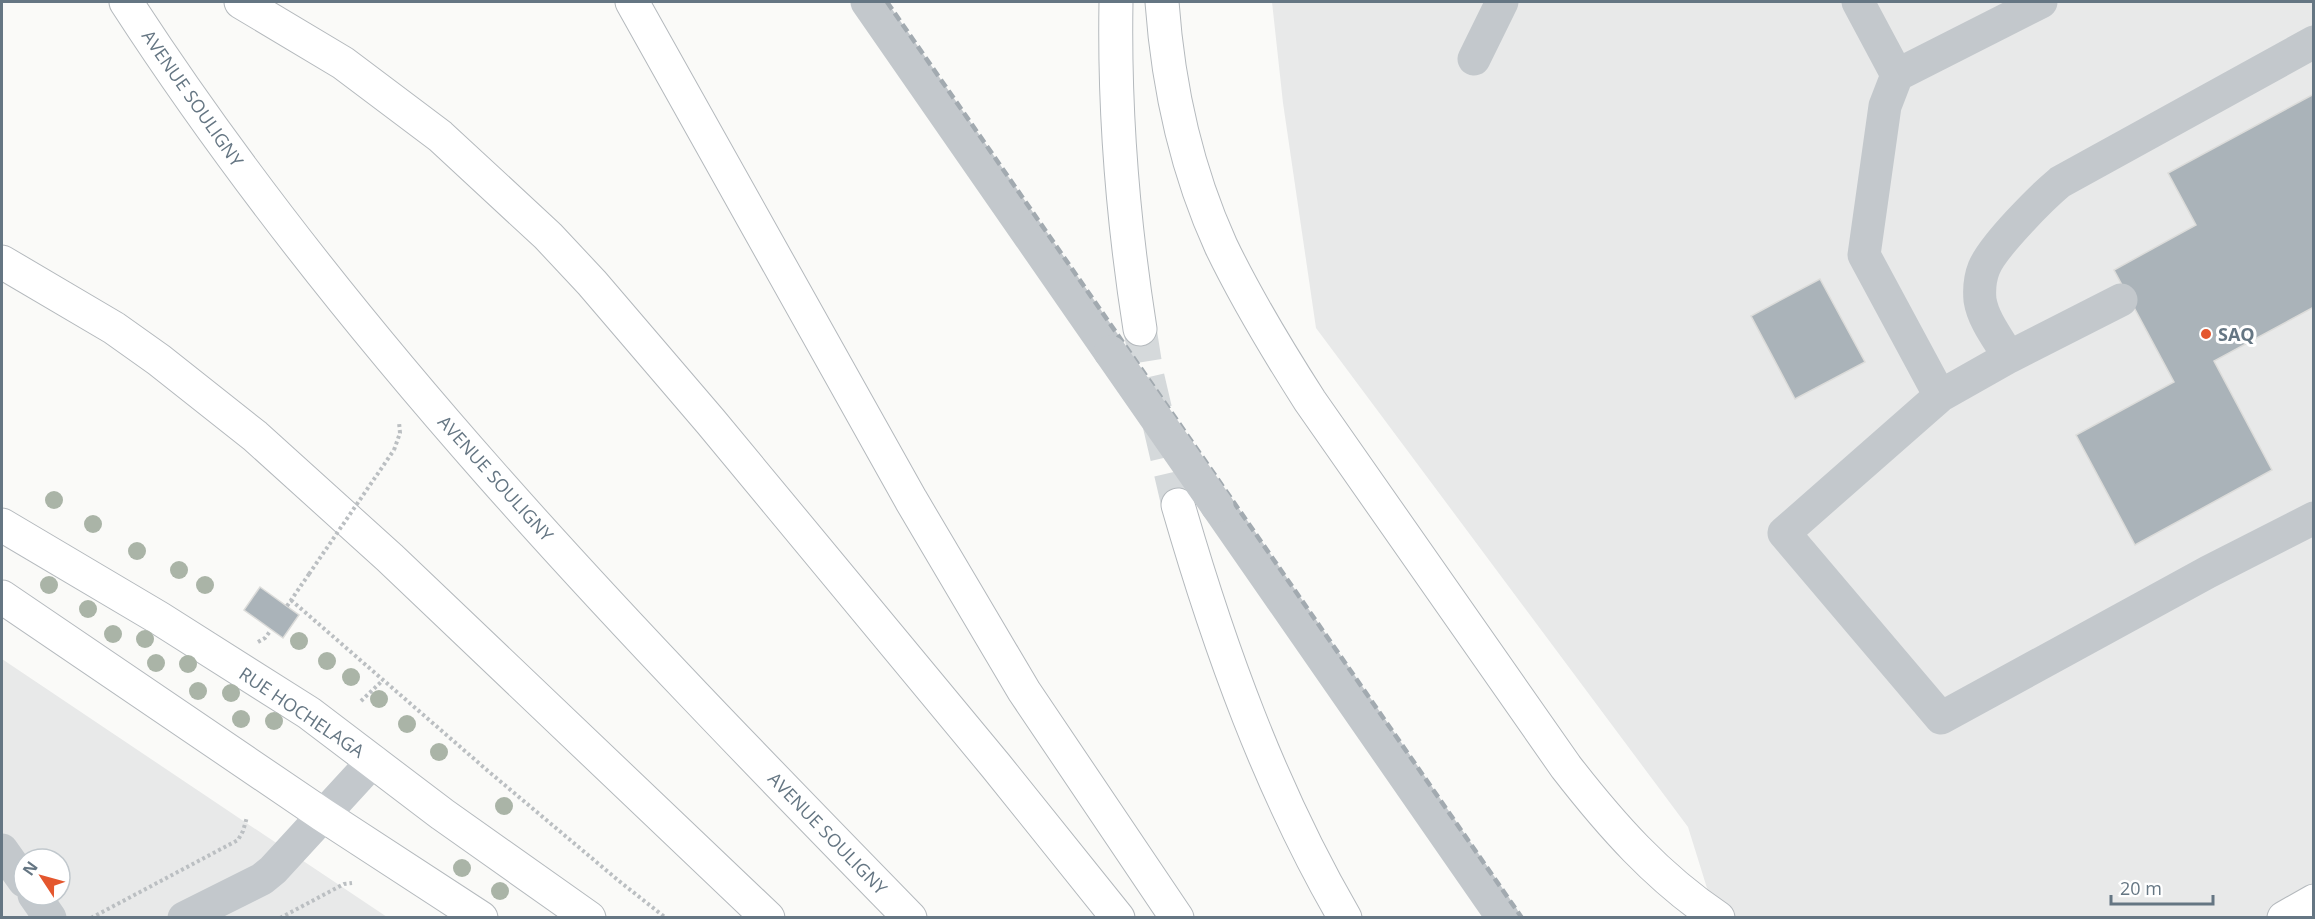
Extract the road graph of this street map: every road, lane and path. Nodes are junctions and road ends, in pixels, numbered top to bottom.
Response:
1 (126, 2) edge
2 (241, 2) edge
3 (632, 2) edge
4 (867, 2) edge
5 (1116, 2) edge
6 (1162, 2) edge
7 (1502, 2) edge
8 (1858, 2) edge
9 (2041, 2) edge
10 (2313, 42) edge
11 (1474, 59) dead end
12 (1897, 75) junction
13 (2, 262) edge
14 (2121, 300) dead end
15 (1140, 329) tunnel mouth
16 (2009, 357) junction
17 (1940, 396) junction
18 (394, 450) dead end
19 (1178, 505) tunnel mouth
20 (2313, 518) edge
21 (2, 525) edge
22 (2, 597) edge
23 (291, 600) junction
24 (287, 606) dead end
25 (271, 630) dead end
26 (265, 638) dead end
27 (382, 681) junction
28 (361, 701) dead end
29 (373, 761) junction
30 (323, 815) junction
31 (247, 817) dead end
32 (2, 850) edge
33 (12, 864) edge
34 (352, 883) dead end
35 (2313, 901) edge
36 (91, 918) edge
37 (184, 918) edge
38 (279, 918) edge
39 (481, 918) edge
40 (589, 918) edge
41 (666, 918) edge
42 (768, 918) edge
43 (910, 918) edge
44 (1118, 918) edge
45 (1177, 918) edge
46 (1345, 918) edge
47 (1503, 918) edge
48 (1719, 918) edge
49 (2284, 918) edge

1 - 43 main road, AVENUE SOULIGNY
2 - 44 main road
3 - 45 main road
4 - 47 lane, bridge
5 - 15 main road
6 - 48 main road
7 - 11 lane
8 - 12 lane
9 - 12 lane
10 - 16 lane
12 - 17 lane
13 - 42 main road
14 - 16 lane
16 - 17 lane
17 - 20 lane
18 - 23 path, bridge
19 - 46 main road
21 - 29 main road, RUE HOCHELAGA
22 - 30 main road
23 - 24 path
23 - 27 path
25 - 26 path
27 - 28 path
27 - 41 path
29 - 30 lane
29 - 40 main road, RUE HOCHELAGA
30 - 37 lane
30 - 39 main road
31 - 36 path
32 - 33 lane
34 - 38 path
35 - 49 main road

